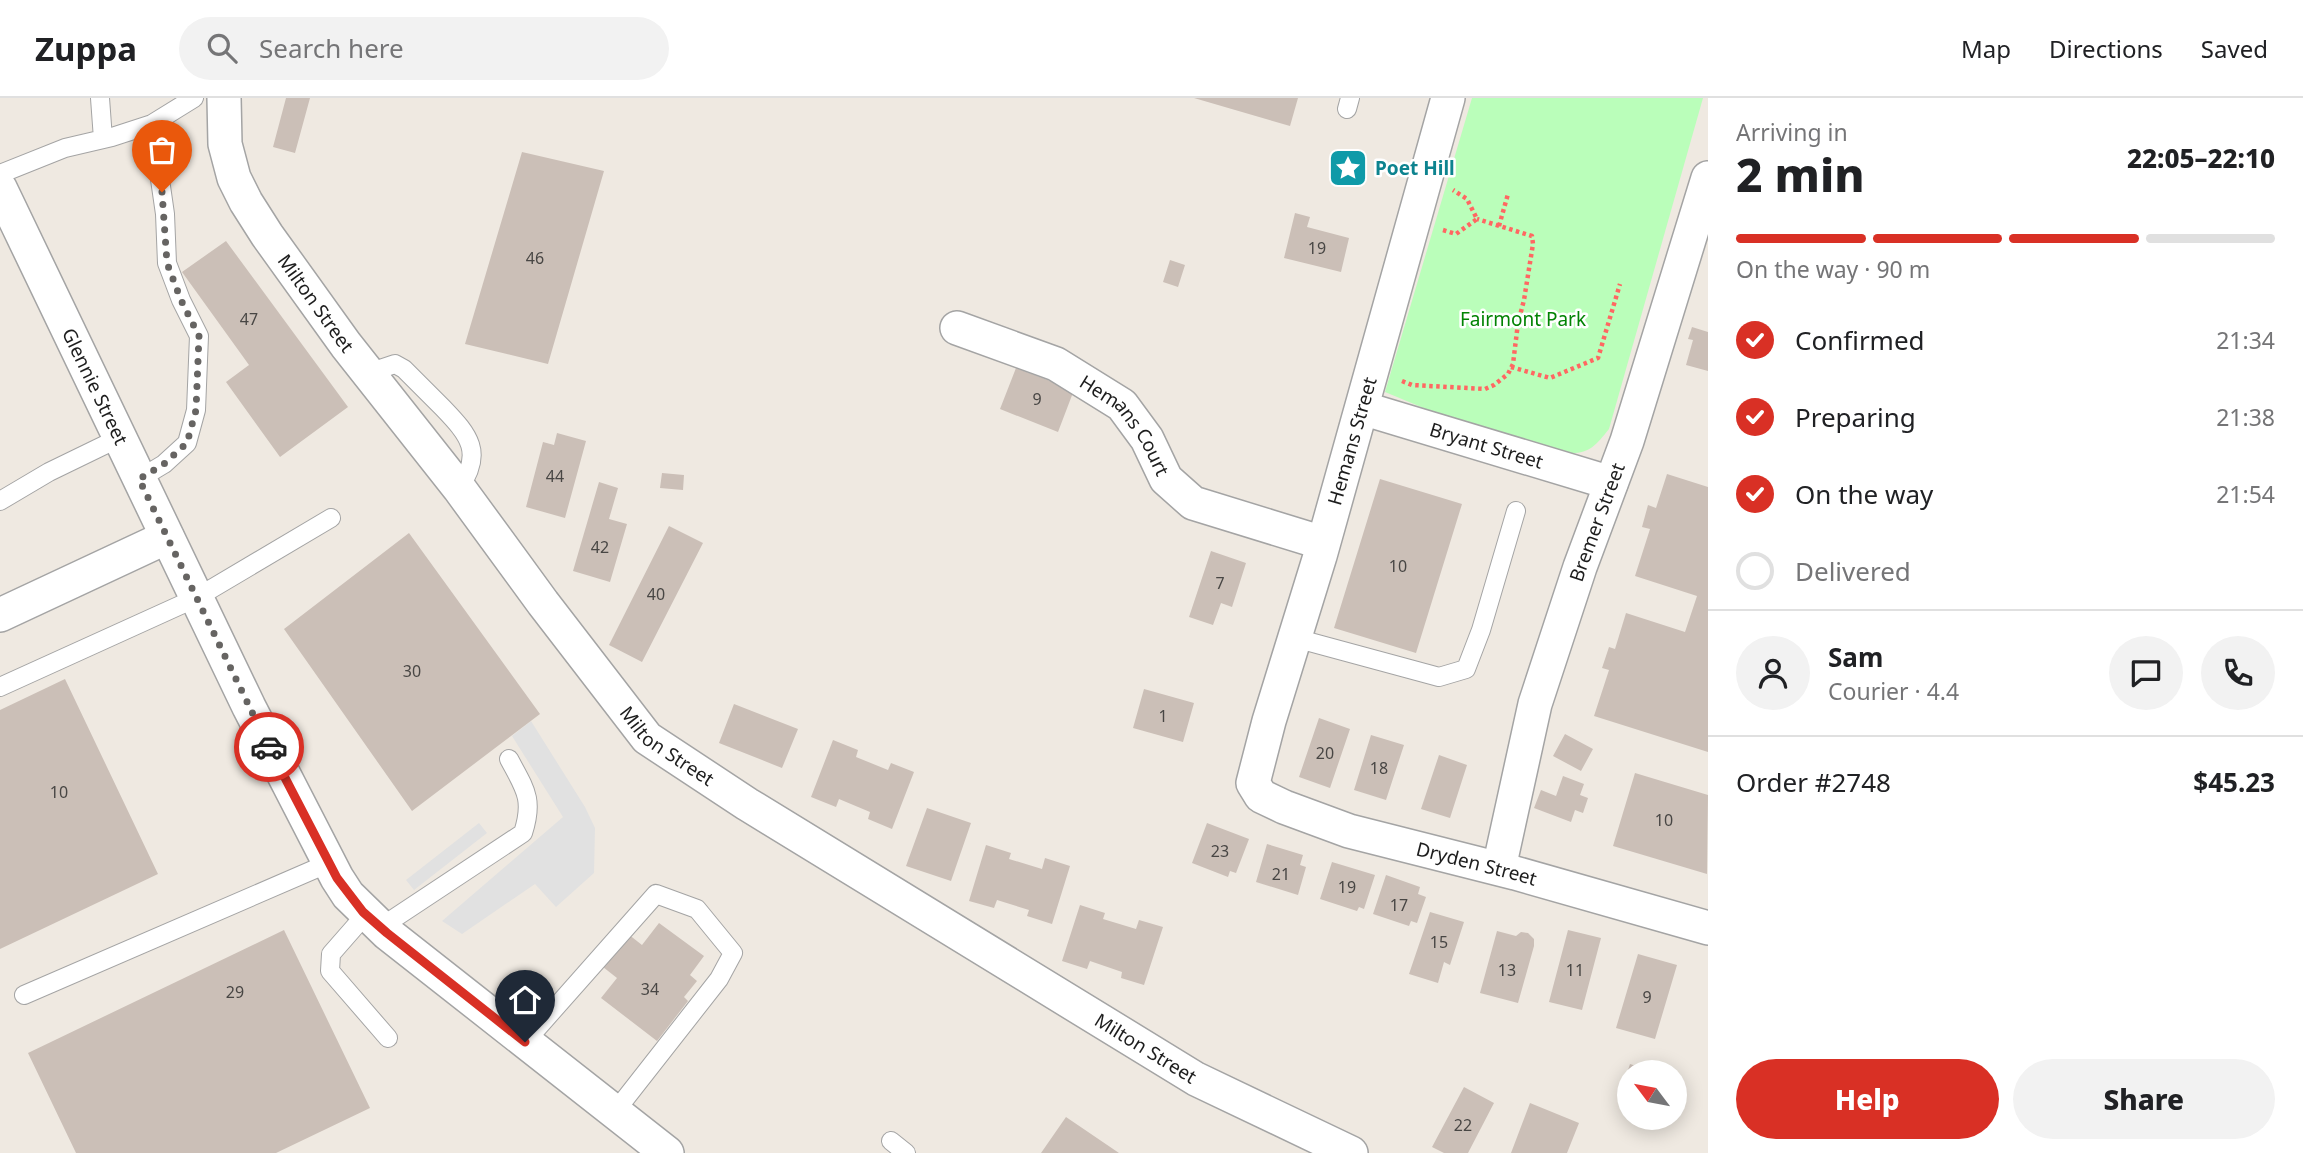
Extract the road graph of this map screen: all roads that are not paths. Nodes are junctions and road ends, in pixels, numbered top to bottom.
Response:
1 (100, 98) edge
2 (194, 98) edge
3 (224, 98) edge
4 (1448, 98) edge
5 (152, 124) junction
6 (103, 139) junction
7 (0, 174) edge
8 (1708, 178) edge
9 (0, 188) edge
10 (8, 223) edge
11 (957, 328) dead end
12 (1362, 408) junction
13 (119, 438) junction
14 (139, 479) junction
15 (1611, 483) junction
16 (0, 501) edge
17 (1516, 511) dead end
18 (331, 518) dead end
19 (167, 537) junction
20 (1323, 543) junction
21 (196, 598) junction
22 (0, 615) edge
23 (1295, 638) junction
24 (0, 687) edge
25 (509, 760) dead end
26 (1253, 783) joint
27 (329, 863) junction
28 (1499, 869) junction
29 (374, 921) junction
30 (1708, 928) edge
31 (24, 995) dead end
32 (388, 1038) dead end
33 (525, 1042) junction
34 (614, 1112) junction
35 (891, 1141) dead end
36 (657, 1150) edge
37 (906, 1153) edge
38 (1351, 1153) edge

1 - 6 lane
2 - 5 lane
3 - 38 street, Milton Street
4 - 12 street, Hemans Street
5 - 6 lane
5 - 14 lane
6 - 7 lane
8 - 15 street, Bremer Street
9 - 10 street, Glennie Street
10 - 13 street, Glennie Street
11 - 20 street, Hemans Court
12 - 15 street, Bryant Street
12 - 20 street, Hemans Street
13 - 14 street, Glennie Street
13 - 16 lane
14 - 19 street, Glennie Street
15 - 28 street, Bremer Street
17 - 23 lane
18 - 21 lane
19 - 21 street, Glennie Street
19 - 22 street
20 - 23 street, Hemans Street
21 - 24 lane
21 - 27 street, Glennie Street
23 - 26 street, Hemans Street
25 - 29 lane
26 - 28 street, Dryden Street
27 - 29 street, Glennie Street
27 - 31 lane
28 - 30 street, Dryden Street
29 - 32 lane
29 - 33 street, Glennie Street
33 - 34 street, Glennie Street
33 - 34 lane
34 - 36 street, Glennie Street
35 - 37 lane

